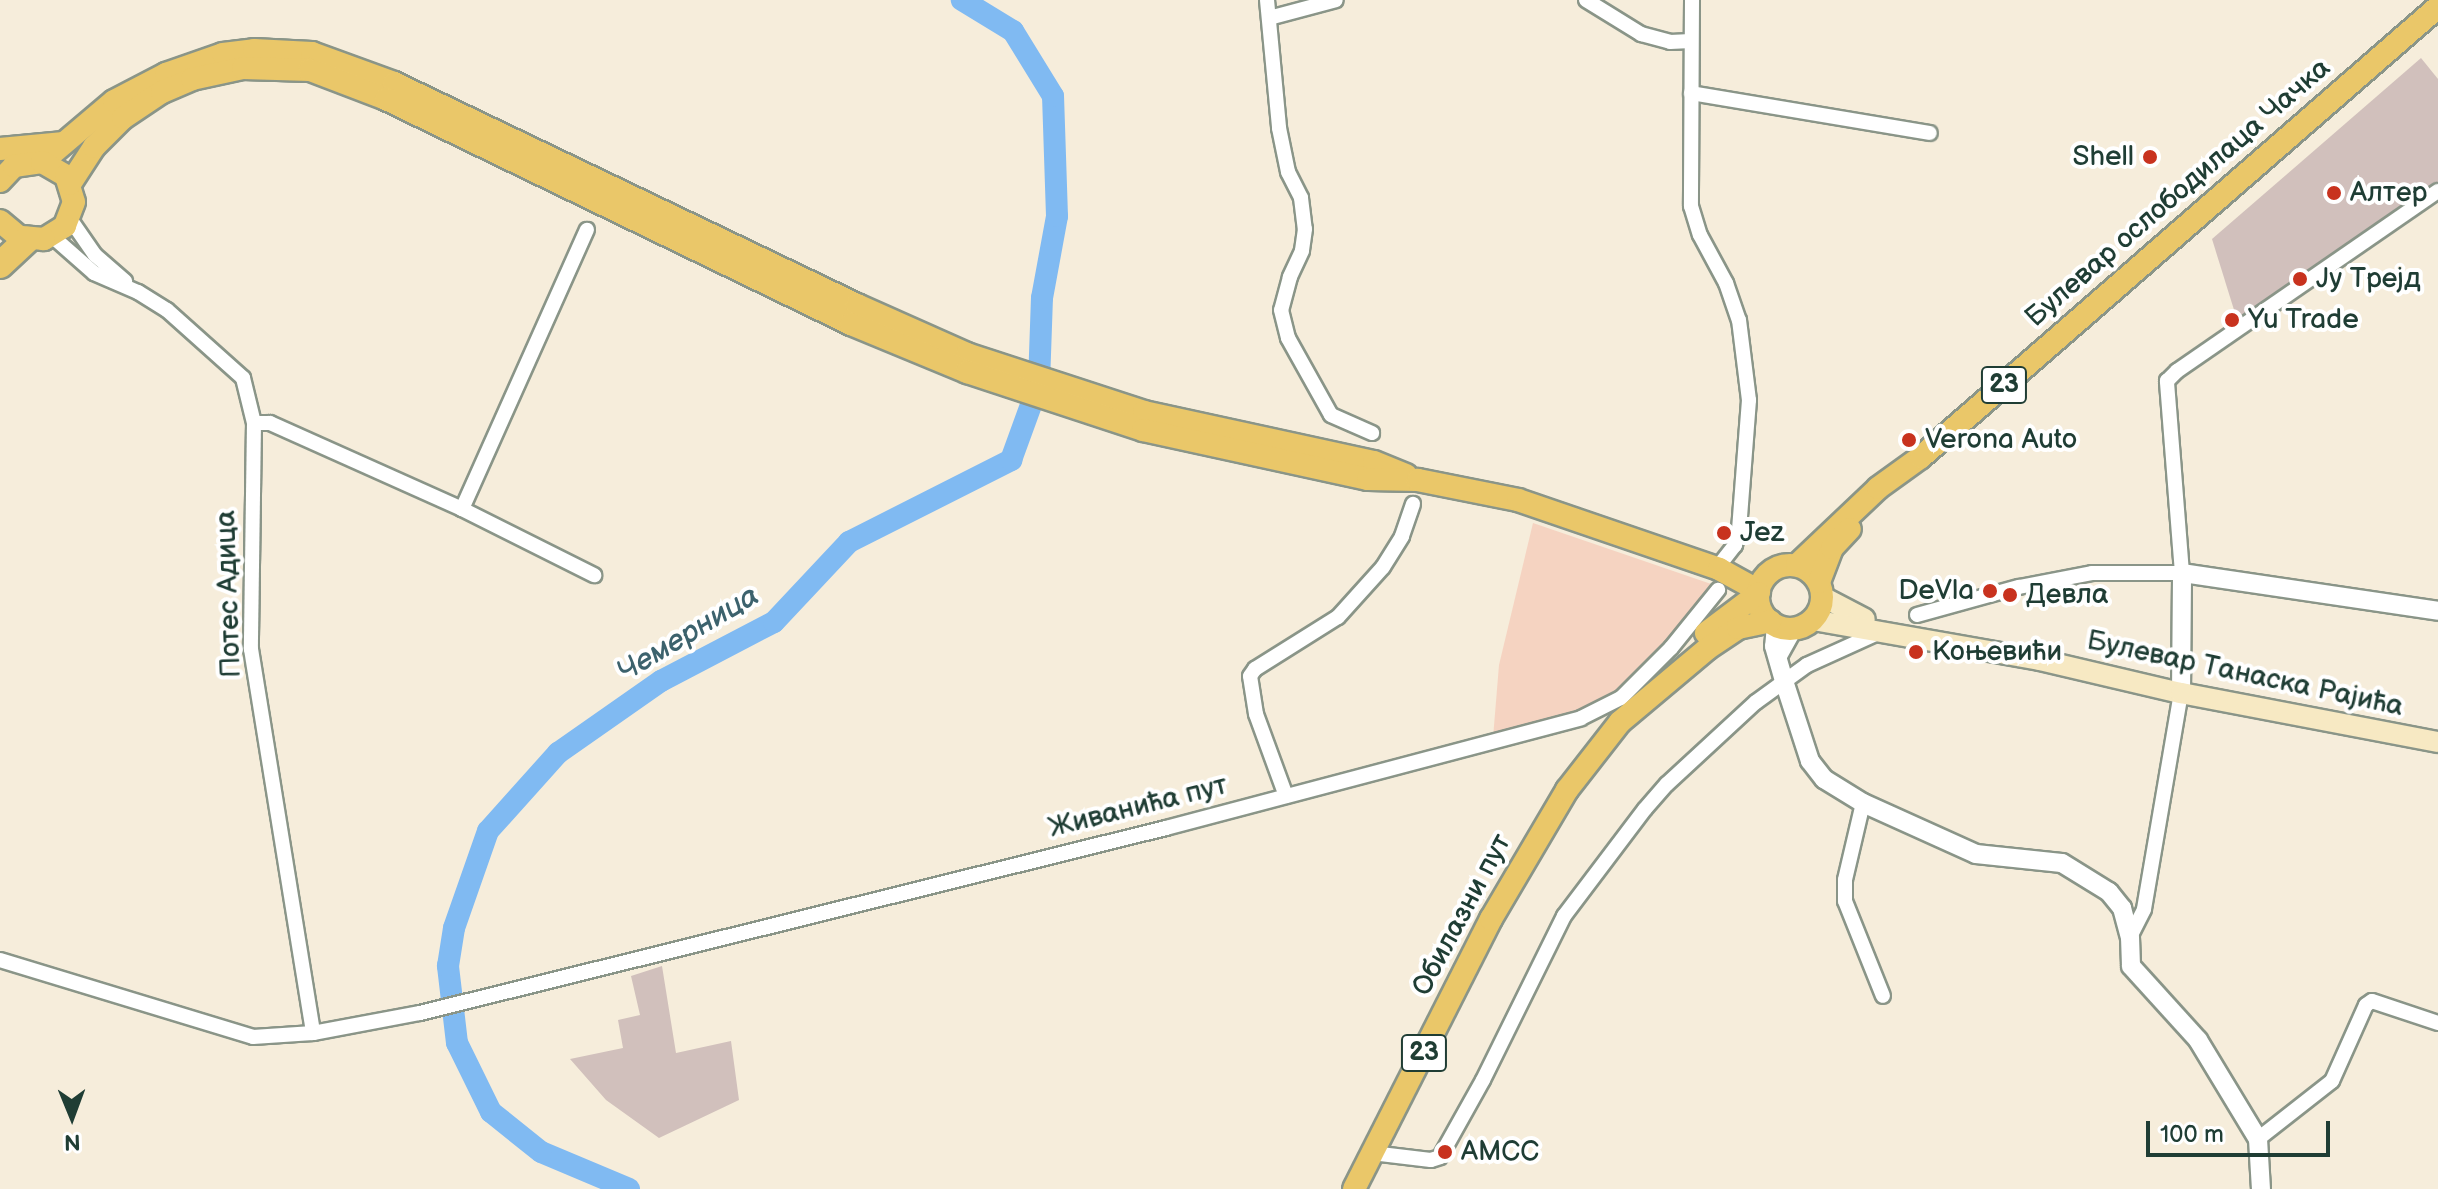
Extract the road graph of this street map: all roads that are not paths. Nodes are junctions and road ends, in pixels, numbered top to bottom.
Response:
1 (1267, 0) edge
2 (1336, 0) edge
3 (1586, 0) edge
4 (1692, 0) edge
5 (2438, 7) edge
6 (1269, 18) junction
7 (1691, 41) junction
8 (1691, 93) junction
9 (1930, 133) dead end
10 (64, 143) junction
11 (0, 149) edge
12 (42, 162) junction
13 (2, 175) edge
14 (70, 184) junction
15 (2438, 191) edge
16 (70, 219) junction
17 (0, 221) edge
18 (587, 230) dead end
19 (40, 238) junction
20 (0, 265) edge
21 (138, 292) junction
22 (967, 363) junction
23 (254, 423) junction
24 (1372, 433) dead end
25 (1921, 457) junction
26 (1413, 504) dead end
27 (462, 509) junction
28 (1797, 565) junction
29 (1771, 571) junction
30 (2182, 573) junction
31 (594, 575) dead end
32 (1720, 576) junction
33 (1821, 590) junction
34 (1759, 592) junction
35 (2438, 611) edge
36 (1917, 615) dead end
37 (1722, 621) junction
38 (1788, 624) junction
39 (1884, 628) junction
40 (1784, 681) junction
41 (2181, 693) junction
42 (1620, 711) junction
43 (2438, 742) edge
44 (1286, 796) junction
45 (1863, 803) junction
46 (2130, 937) junction
47 (0, 960) edge
48 (1883, 996) dead end
49 (2438, 1023) edge
50 (313, 1033) junction
51 (2258, 1139) junction
52 (1372, 1153) junction
53 (1354, 1189) edge
54 (2261, 1189) edge

1 - 6 street
2 - 6 street
3 - 7 street
4 - 7 street
5 - 25 main road, Булевар ослободилаца Чачка / 23
6 - 24 street
7 - 8 street
8 - 9 street
8 - 32 street, Живанића пут
10 - 11 main road
10 - 12 main road
10 - 22 main road
12 - 13 main road
12 - 14 main road
14 - 16 main road
14 - 22 main road
15 - 30 street
16 - 19 main road
16 - 21 street
17 - 19 main road
18 - 27 street
19 - 20 highway
19 - 21 street
21 - 23 street, Потес Адица
22 - 32 main road
23 - 27 street
23 - 50 street, Потес Адица
25 - 28 main road, Булевар ослободилаца Чачка / 23
25 - 33 main road, Булевар ослободилаца Чачка / 23
26 - 44 street
27 - 31 street
28 - 29 main road
28 - 33 main road
29 - 32 main road
29 - 34 main road, 23
30 - 35 street
30 - 36 street
30 - 41 street
32 - 34 main road
32 - 37 main road
32 - 42 street, Живанића пут
33 - 38 main road, 23
33 - 39 main road
34 - 37 main road, 23
34 - 38 main road
37 - 42 main road, 23
38 - 39 main road
38 - 40 street
38 - 42 main road, 23
39 - 40 street
39 - 41 main road, Булевар Танаска Рајића
40 - 45 street
40 - 52 street
41 - 43 main road, Булевар Танаска Рајића
41 - 46 street
42 - 44 street, Живанића пут
42 - 52 main road, Обилазни пут / 23
44 - 50 street, Живанића пут
45 - 46 street
45 - 48 street
46 - 51 street
47 - 50 street
49 - 51 street
51 - 54 street
52 - 53 main road, Обилазни пут / 23

